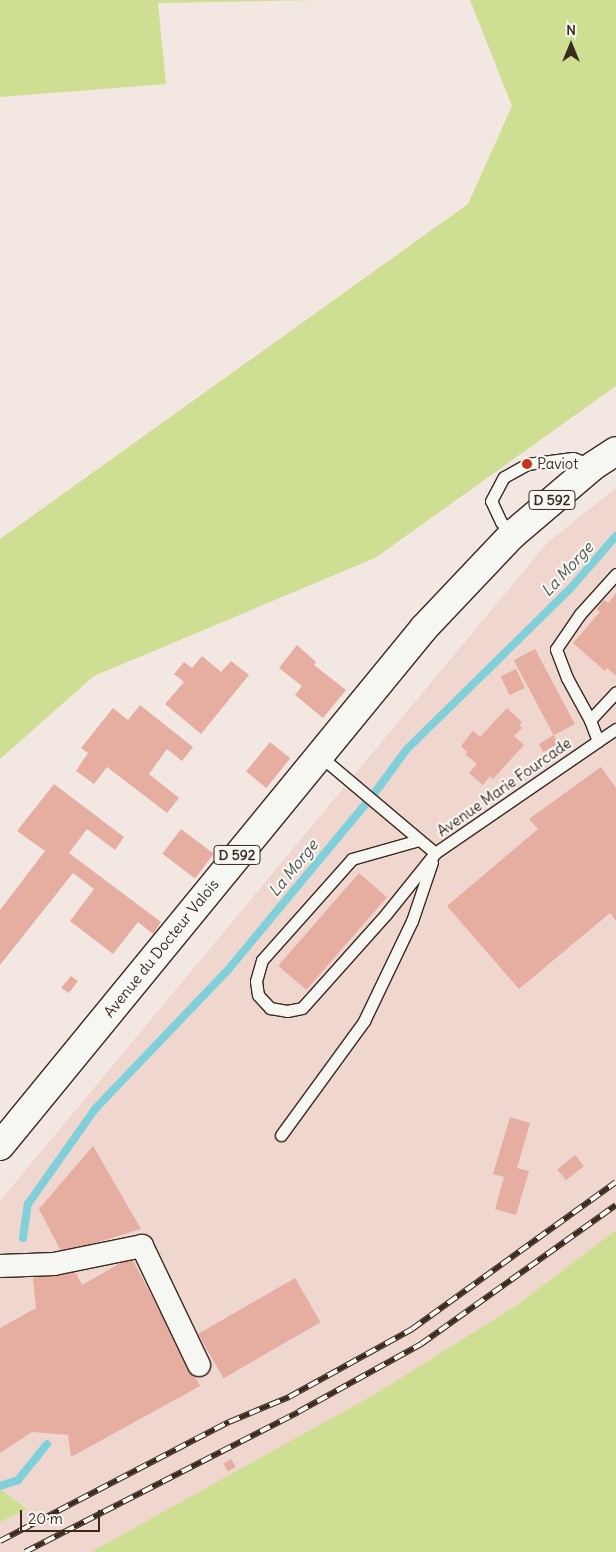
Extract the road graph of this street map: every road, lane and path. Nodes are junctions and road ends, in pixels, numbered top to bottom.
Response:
1 (616, 451) edge
2 (593, 466) junction
3 (512, 535) junction
4 (616, 574) edge
5 (616, 692) edge
6 (590, 720) junction
7 (616, 730) edge
8 (598, 741) junction
9 (318, 755) junction
10 (419, 840) junction
11 (435, 853) junction
12 (281, 1134) dead end
13 (0, 1146) edge
14 (0, 1266) edge
15 (199, 1365) dead end

1 - 2 main road, D 592
2 - 3 main road, D 592
2 - 3 lane
3 - 9 main road, Avenue du Docteur Valois / D 592
4 - 6 lane
5 - 6 lane
6 - 8 lane
7 - 8 lane, Avenue Marie Fourcade
8 - 11 lane, Avenue Marie Fourcade
9 - 10 lane, Avenue Marie Fourcade
9 - 13 main road, Avenue du Docteur Valois / D 592
10 - 11 lane, Avenue Marie Fourcade
10 - 11 lane
11 - 12 lane
14 - 15 street

